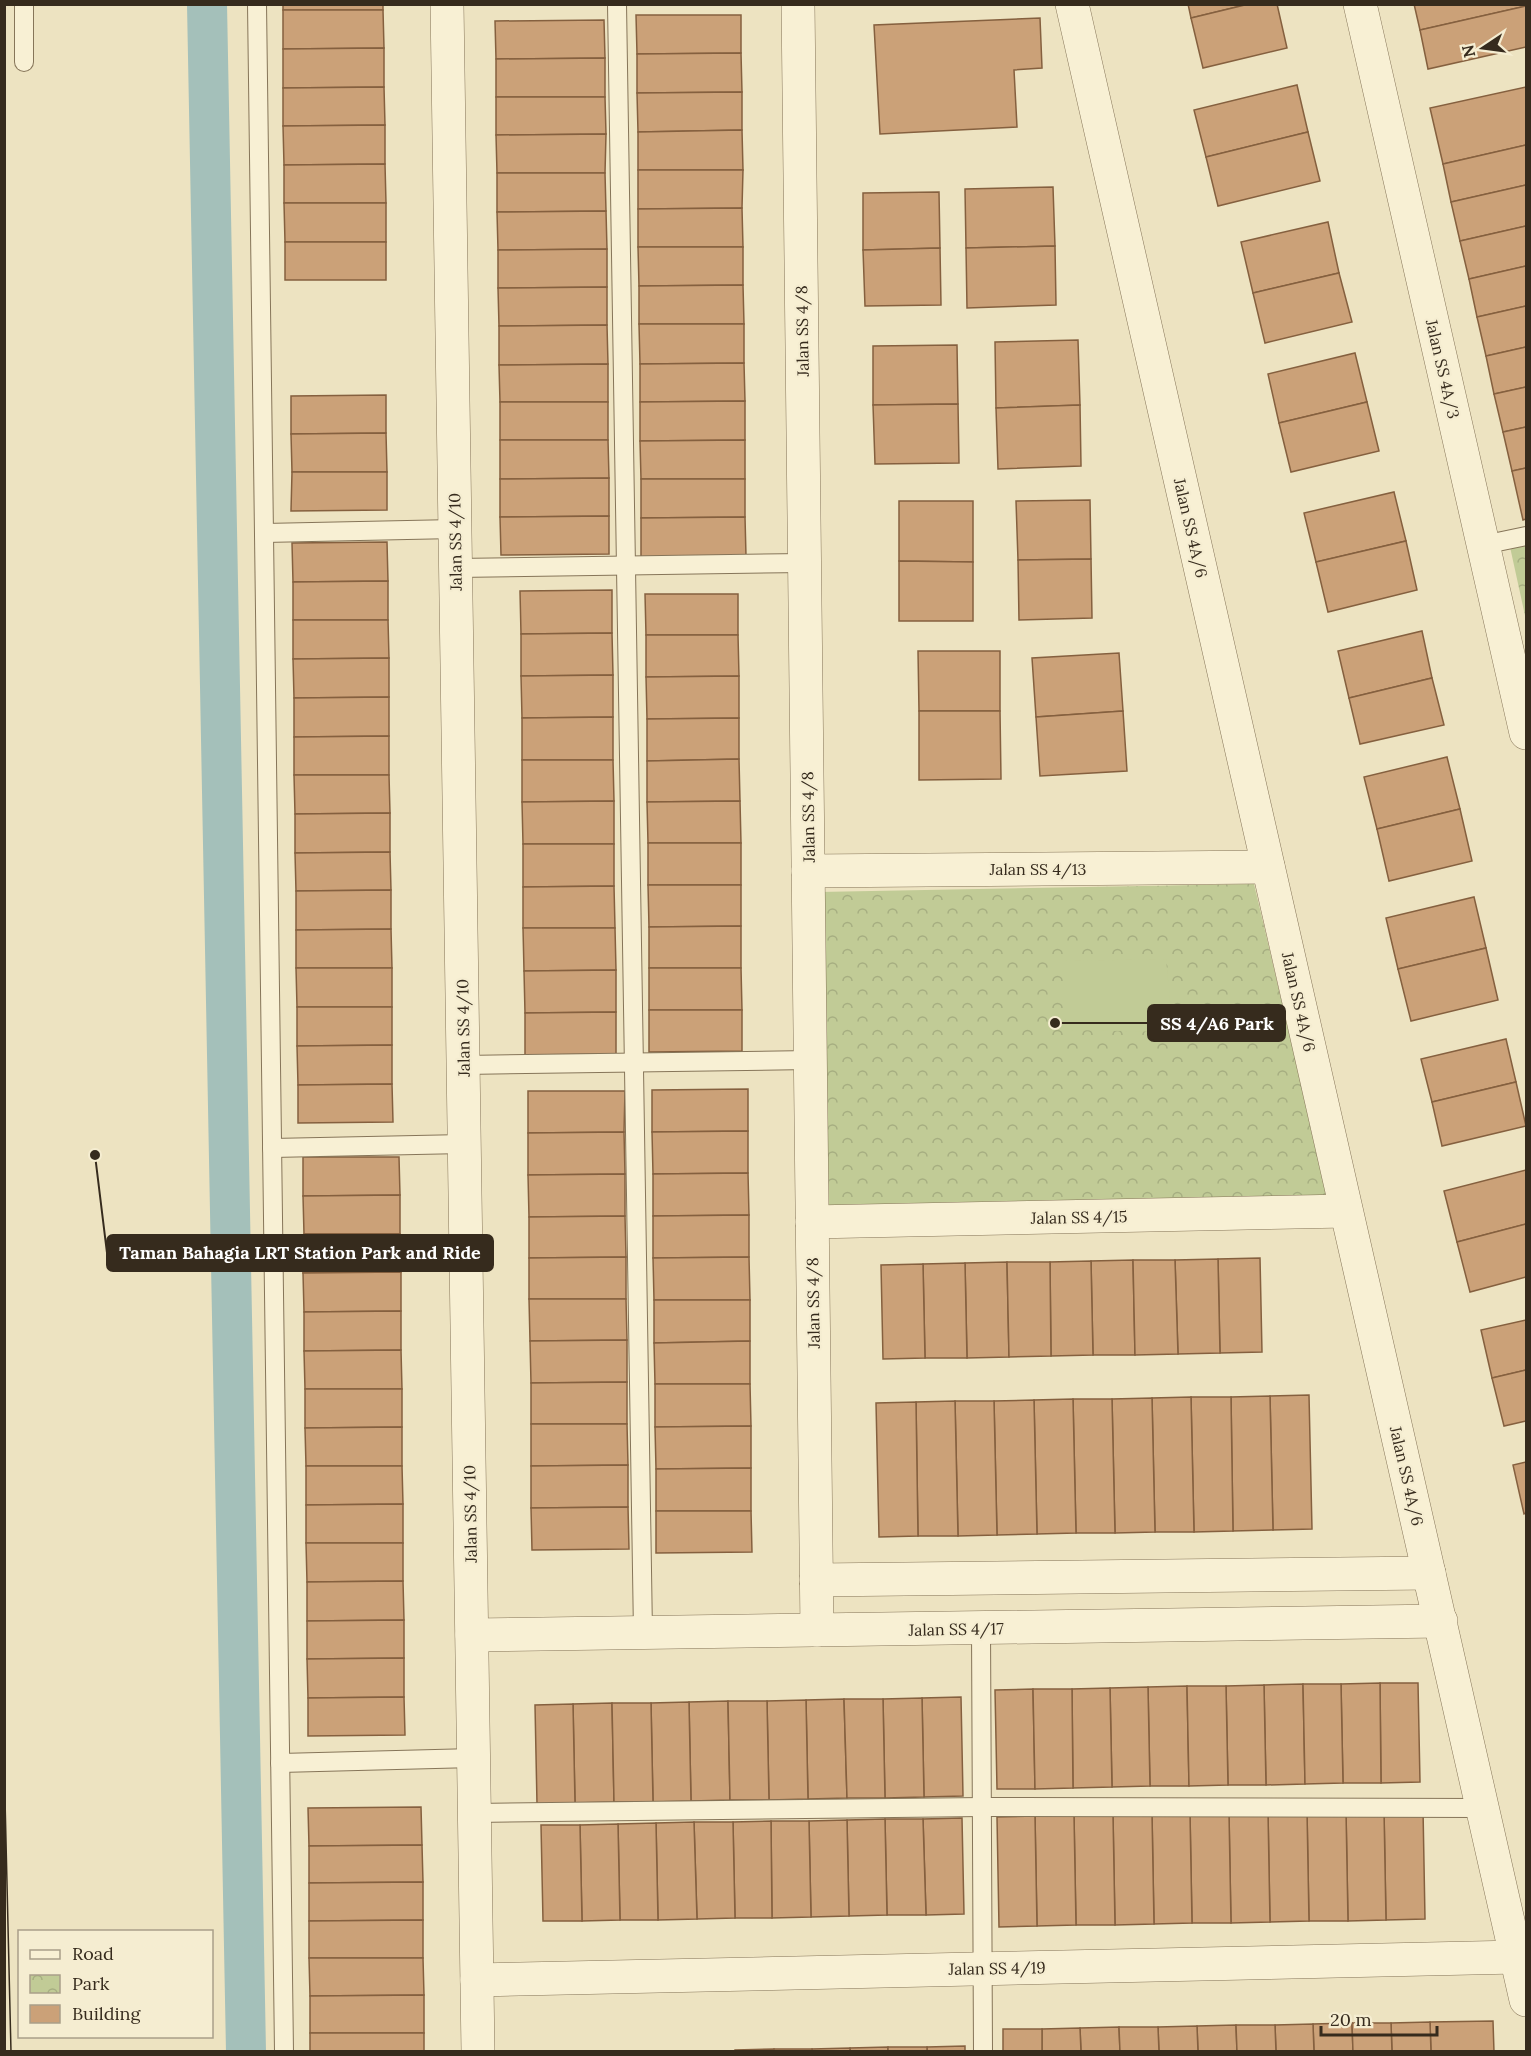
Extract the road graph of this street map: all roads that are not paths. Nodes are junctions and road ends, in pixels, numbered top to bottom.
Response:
1 (24, 4) edge
2 (257, 4) edge
3 (447, 4) edge
4 (617, 4) edge
5 (798, 4) edge
6 (1072, 4) edge
7 (1360, 4) edge
8 (24, 62) dead end
9 (455, 529) junction
10 (264, 533) junction
11 (1527, 536) edge
12 (1483, 545) junction
13 (805, 563) junction
14 (626, 566) junction
15 (456, 568) junction
16 (1527, 733) edge
17 (1268, 867) junction
18 (808, 870) junction
19 (810, 1060) junction
20 (634, 1062) junction
21 (464, 1065) junction
22 (464, 1144) junction
23 (272, 1148) junction
24 (1346, 1211) junction
25 (812, 1222) junction
26 (1430, 1573) junction
27 (816, 1580) junction
28 (1440, 1621) junction
29 (981, 1628) junction
30 (817, 1630) junction
31 (643, 1633) junction
32 (472, 1635) junction
33 (474, 1758) junction
34 (280, 1763) junction
35 (982, 1807) junction
36 (1483, 1808) junction
37 (474, 1813) junction
38 (1517, 1957) junction
39 (983, 1968) junction
40 (477, 1980) junction
41 (1527, 2000) edge
42 (284, 2052) edge
43 (478, 2052) edge
44 (983, 2052) edge

1 - 8 lane
2 - 10 lane
3 - 9 street, Jalan SS 4/10
4 - 14 lane
5 - 13 street, Jalan SS 4/8
6 - 17 street, Jalan SS 4A/6
7 - 12 street, Jalan SS 4A/3
9 - 10 lane
9 - 15 street, Jalan SS 4/10
10 - 23 lane
11 - 12 lane
12 - 16 street, Jalan SS 4A/3
13 - 14 lane
13 - 18 street, Jalan SS 4/8
14 - 15 lane
14 - 20 lane
15 - 21 street, Jalan SS 4/10
17 - 18 street, Jalan SS 4/13
17 - 24 street, Jalan SS 4A/6
18 - 19 street, Jalan SS 4/8
19 - 20 lane
19 - 25 street, Jalan SS 4/8
20 - 21 lane
20 - 31 lane
21 - 22 street, Jalan SS 4/10
22 - 23 lane
22 - 32 street, Jalan SS 4/10
23 - 34 lane
24 - 25 street, Jalan SS 4/15
24 - 26 street, Jalan SS 4A/6
25 - 27 street, Jalan SS 4/8
26 - 27 street
26 - 28 street, Jalan SS 4A/6
27 - 30 street, Jalan SS 4/8
28 - 29 street, Jalan SS 4/17
28 - 36 street, Jalan SS 4A/6
29 - 30 street, Jalan SS 4/17
29 - 35 lane
30 - 31 street, Jalan SS 4/17
31 - 32 street, Jalan SS 4/17
32 - 33 street, Jalan SS 4/10
33 - 34 lane
33 - 37 street, Jalan SS 4/10
34 - 42 lane
35 - 36 lane
35 - 37 lane
35 - 39 lane
36 - 38 street, Jalan SS 4A/6
37 - 40 street, Jalan SS 4/10
38 - 39 street, Jalan SS 4/19
38 - 41 street, Jalan SS 4A/6
39 - 40 street, Jalan SS 4/19
39 - 44 lane
40 - 43 street, Jalan SS 4/10

